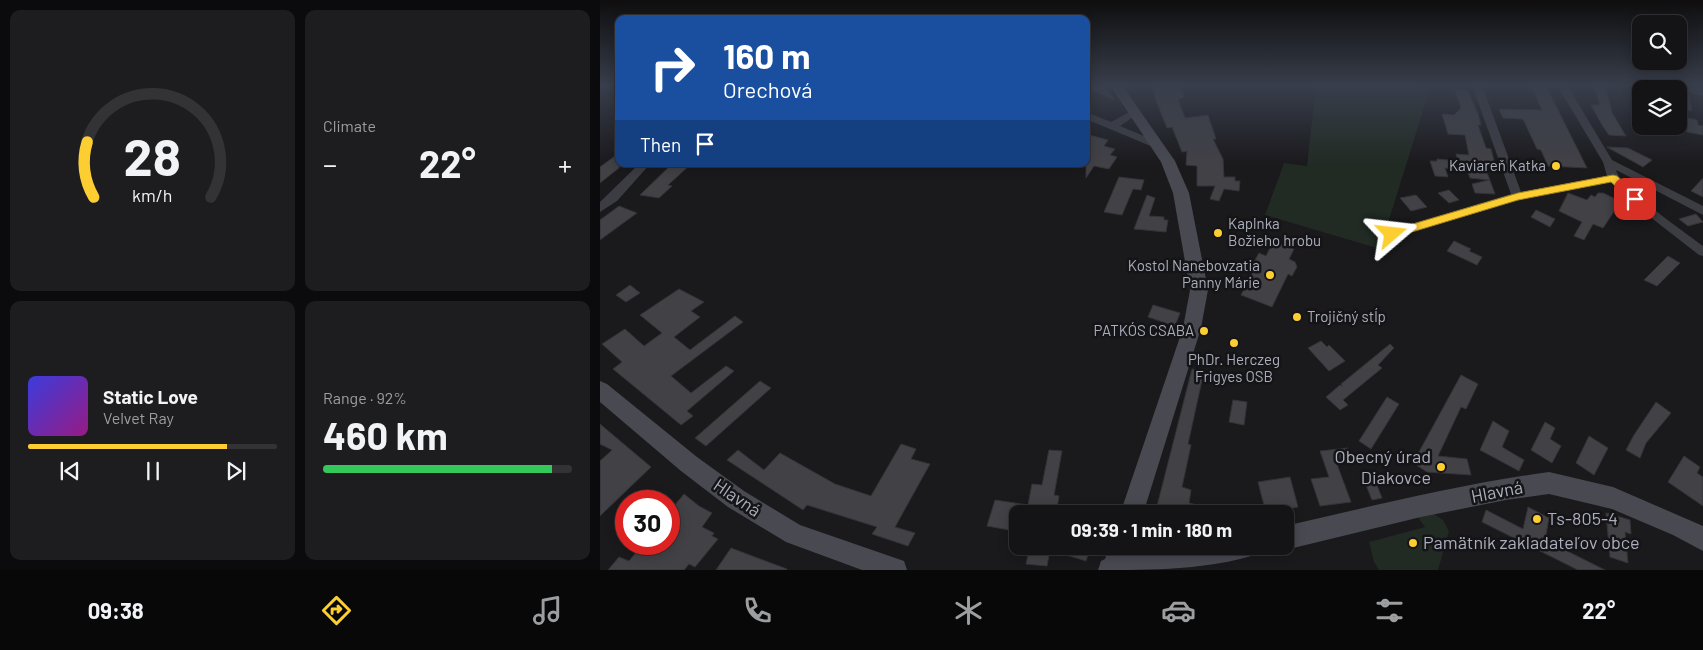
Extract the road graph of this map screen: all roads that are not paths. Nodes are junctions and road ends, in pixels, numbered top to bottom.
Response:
1 (1487, 112) edge
2 (1578, 112) edge
3 (1134, 113) joint
4 (1090, 117) edge
5 (1112, 126) junction
6 (1157, 146) junction
7 (1608, 162) junction
8 (642, 167) edge
9 (1613, 178) junction
10 (1518, 196) junction
11 (600, 208) edge
12 (1703, 211) edge
13 (1392, 234) dead end
14 (1703, 252) edge
15 (600, 390) edge
16 (1135, 505) edge
17 (1294, 536) edge
18 (1703, 539) edge
19 (1212, 555) edge
20 (1115, 561) edge
21 (895, 570) edge

1 - 10 street
2 - 7 street
3 - 5 street
3 - 6 street
4 - 5 street
5 - 6 street
6 - 16 street
7 - 9 street
7 - 12 street
8 - 11 street
9 - 10 street
9 - 14 street
10 - 13 street
15 - 21 street, Hlavná
17 - 18 street, Hlavná
19 - 20 street

